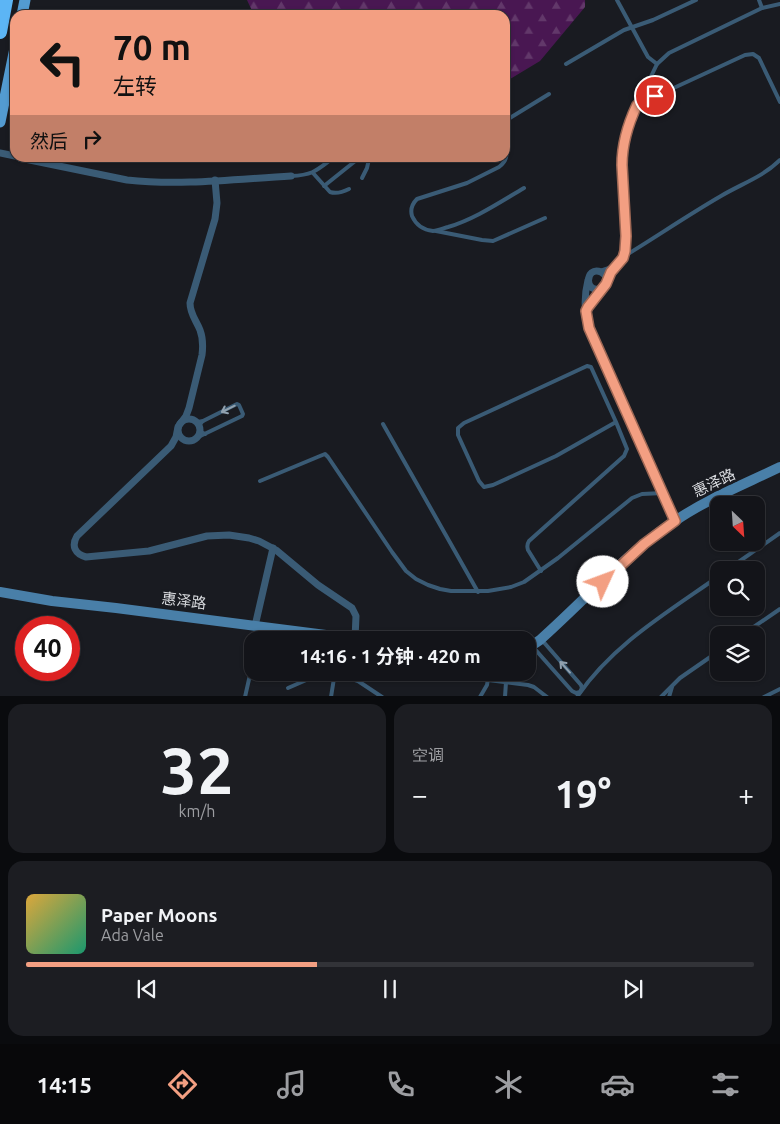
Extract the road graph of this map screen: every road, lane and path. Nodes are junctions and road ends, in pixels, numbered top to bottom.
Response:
1 (6, 0) edge
2 (617, 0) edge
3 (696, 0) edge
4 (759, 0) edge
5 (780, 4) edge
6 (762, 8) junction
7 (632, 27) junction
8 (0, 32) edge
9 (566, 64) dead end
10 (657, 64) junction
11 (10, 73) edge
12 (549, 94) dead end
13 (780, 102) edge
14 (637, 105) junction
15 (510, 119) edge
16 (0, 122) edge
17 (780, 160) edge
18 (39, 162) edge
19 (328, 162) edge
20 (355, 162) edge
21 (368, 162) edge
22 (504, 162) edge
23 (313, 173) junction
24 (291, 176) joint
25 (362, 178) dead end
26 (215, 180) junction
27 (324, 186) junction
28 (524, 188) dead end
29 (349, 189) dead end
30 (545, 218) dead end
31 (434, 231) junction
32 (623, 258) junction
33 (618, 262) junction
34 (594, 272) junction
35 (588, 280) junction
36 (605, 286) junction
37 (586, 311) junction
38 (189, 408) junction
39 (193, 420) junction
40 (203, 421) junction
41 (616, 422) junction
42 (383, 424) dead end
43 (179, 425) junction
44 (199, 428) junction
45 (207, 433) junction
46 (191, 440) junction
47 (171, 446) junction
48 (780, 467) edge
49 (260, 482) dead end
50 (663, 493) junction
51 (675, 521) junction
52 (780, 533) edge
53 (273, 548) junction
54 (740, 561) edge
55 (541, 571) junction
56 (710, 582) edge
57 (0, 592) edge
58 (478, 592) junction
59 (780, 609) edge
60 (255, 626) junction
61 (755, 626) edge
62 (291, 631) edge
63 (359, 631) edge
64 (536, 641) edge
65 (536, 647) edge
66 (536, 648) edge
67 (710, 658) edge
68 (248, 681) edge
69 (303, 681) edge
70 (334, 681) edge
71 (358, 681) edge
72 (488, 681) edge
73 (497, 681) edge
74 (506, 682) junction
75 (587, 683) junction
76 (580, 684) junction
77 (674, 684) junction
78 (288, 688) dead end
79 (780, 689) edge
80 (581, 690) junction
81 (572, 691) junction
82 (245, 696) edge
83 (331, 696) edge
84 (382, 696) edge
85 (480, 696) edge
86 (505, 696) edge
87 (547, 696) edge
88 (575, 696) edge
89 (661, 696) edge
90 (669, 696) edge
91 (764, 696) edge

1 - 8 highway
2 - 7 lane
3 - 7 lane
4 - 6 lane
5 - 6 lane
6 - 10 lane
7 - 9 lane
7 - 10 lane
10 - 14 lane
11 - 16 main road
12 - 15 lane
13 - 14 lane
14 - 32 lane
17 - 32 lane
18 - 26 street
19 - 23 lane
20 - 27 lane
21 - 25 lane
22 - 31 lane
23 - 24 lane
23 - 27 lane
24 - 26 street
26 - 38 street
27 - 29 lane
28 - 31 lane
30 - 31 lane
32 - 33 lane
33 - 34 lane
33 - 36 lane
34 - 35 street
34 - 36 street
35 - 36 street
35 - 37 street
36 - 37 street
37 - 50 street
38 - 39 street
38 - 43 street
39 - 40 lane
39 - 43 street
39 - 44 street
40 - 44 lane
45 -> 40 lane
41 - 41 lane
41 - 55 lane
42 - 58 lane
43 - 46 street
43 - 47 street
44 - 45 lane
44 - 46 street
45 - 46 lane
46 - 47 street
47 - 53 street
48 - 51 street, 惠泽路
49 - 58 lane
50 - 51 street
50 - 55 lane
51 - 64 street, 惠泽路
52 - 54 lane
53 - 60 street
53 - 63 street
55 - 58 lane
56 - 75 lane
57 - 60 street, 惠泽路
59 - 61 lane
60 - 62 street, 惠泽路
76 -> 65 lane
66 - 81 lane
67 - 77 lane
68 - 82 lane
69 - 78 lane
70 - 83 lane
71 - 84 lane
72 - 85 lane
73 - 74 lane
74 - 86 lane
74 - 87 lane
75 - 76 lane
75 - 80 lane
76 - 80 lane
77 - 89 lane
77 - 90 lane
79 - 91 lane
80 - 81 lane
80 - 88 lane
81 - 88 lane

